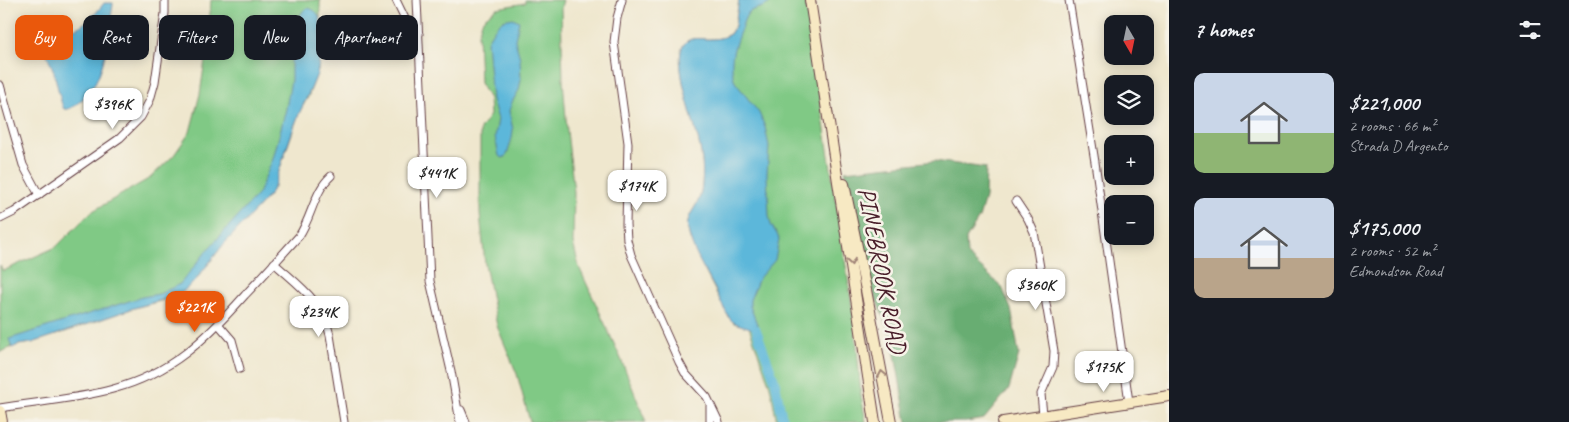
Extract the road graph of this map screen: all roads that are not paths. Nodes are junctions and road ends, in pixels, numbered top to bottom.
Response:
1 (165, 0) edge
2 (396, 0) edge
3 (417, 0) edge
4 (622, 0) edge
5 (810, 0) edge
6 (1069, 0) edge
7 (419, 34) junction
8 (0, 85) edge
9 (829, 127) junction
10 (331, 176) dead end
11 (39, 195) junction
12 (1016, 201) dead end
13 (0, 219) edge
14 (274, 263) junction
15 (219, 325) junction
16 (240, 369) dead end
17 (1169, 396) edge
18 (457, 398) junction
19 (1129, 402) junction
20 (710, 404) junction
21 (0, 409) edge
22 (1043, 415) junction
23 (2, 422) edge
24 (344, 422) edge
25 (460, 422) edge
26 (466, 422) edge
27 (710, 422) edge
28 (718, 422) edge
29 (875, 422) edge
30 (891, 422) edge
31 (1003, 422) edge

1 - 11 street
2 - 7 street
3 - 7 street
4 - 20 street
5 - 9 street, PINEBROOK ROAD
6 - 19 street
7 - 18 street
8 - 11 street
9 -> 29 street, PINEBROOK ROAD
30 -> 9 street, PINEBROOK ROAD
10 - 14 street
11 - 13 street
12 - 22 street
14 - 15 street
14 - 24 street
15 - 16 street
15 - 21 street
17 - 19 street
18 - 25 street
18 - 26 street
19 - 22 street
20 - 27 street
20 - 28 street
21 - 23 street
22 - 31 street

